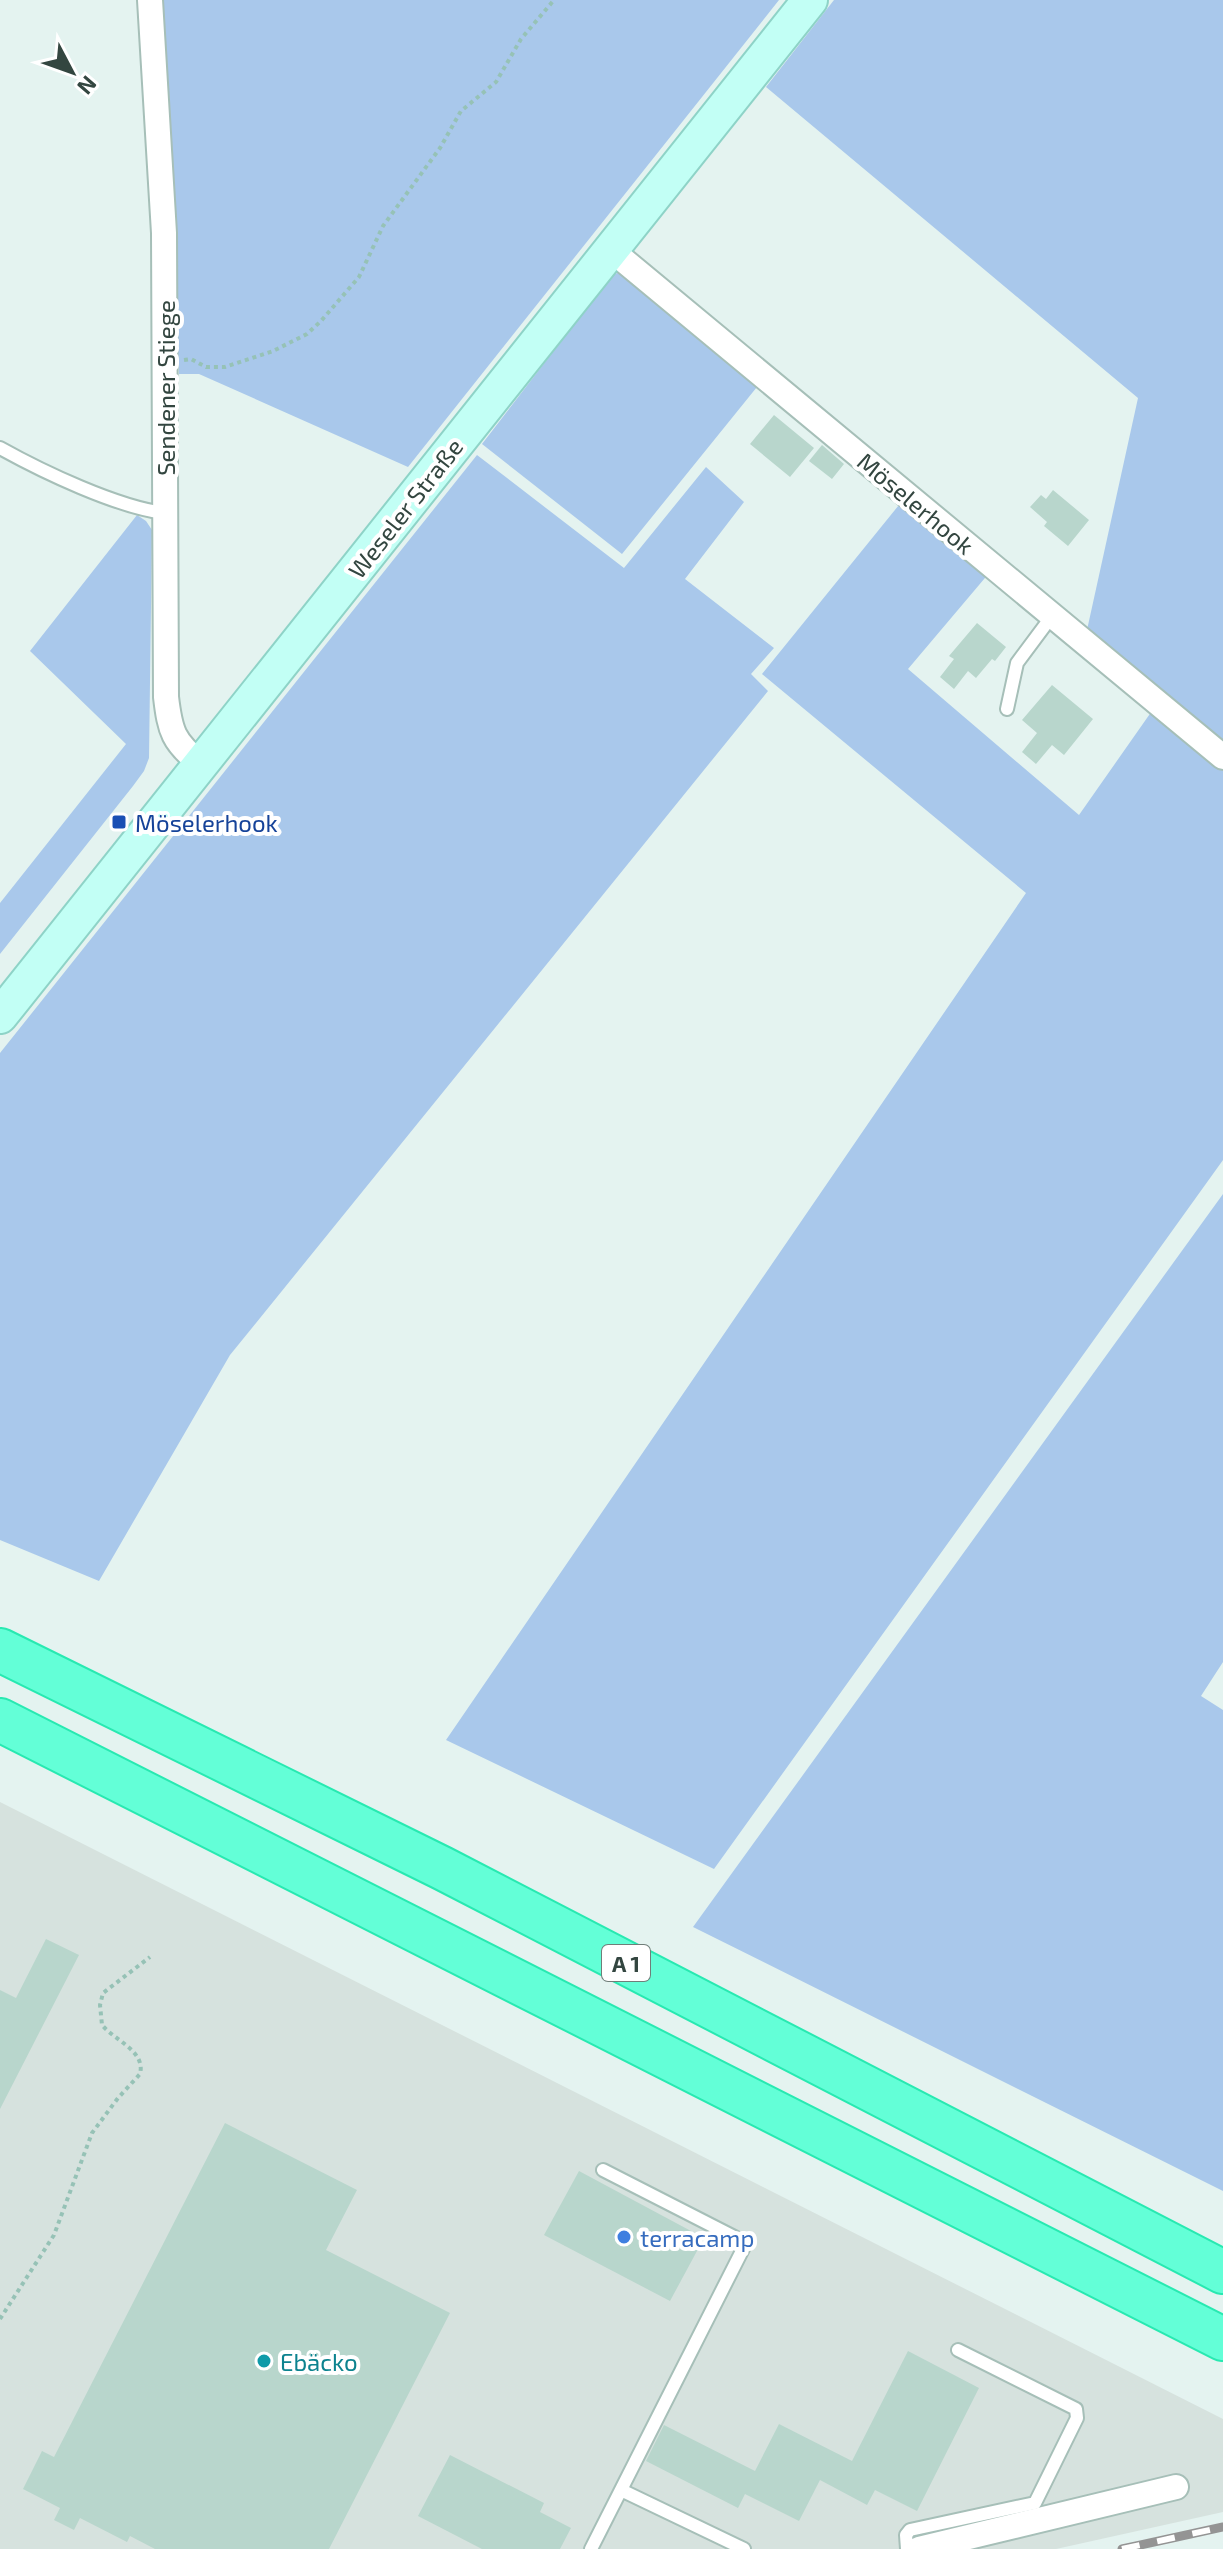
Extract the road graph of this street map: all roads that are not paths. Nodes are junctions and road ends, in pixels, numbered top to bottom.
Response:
1 (150, 0) edge
2 (810, 0) edge
3 (610, 249) junction
4 (0, 448) edge
5 (164, 513) junction
6 (1052, 616) junction
7 (1007, 709) dead end
8 (1223, 757) edge
9 (201, 764) junction
10 (0, 1016) edge
11 (0, 1650) edge
12 (0, 1720) edge
13 (603, 2170) dead end
14 (1223, 2272) edge
15 (1223, 2339) edge
16 (958, 2350) dead end
17 (1176, 2487) dead end
18 (621, 2490) junction
19 (591, 2549) edge
20 (744, 2549) edge
21 (907, 2549) edge
22 (919, 2549) edge

1 - 5 street, Sendener Stiege
2 - 3 main road, Weseler Straße
3 - 6 street, Möselerhook
3 - 9 main road, Weseler Straße
4 - 5 lane
5 - 9 street, Sendener Stiege
6 - 7 lane
6 - 8 street, Möselerhook
9 - 10 main road, Weseler Straße
11 - 14 highway, A 1
12 - 15 highway
13 - 18 lane
16 - 21 lane
17 - 22 street
18 - 19 lane
18 - 20 lane

